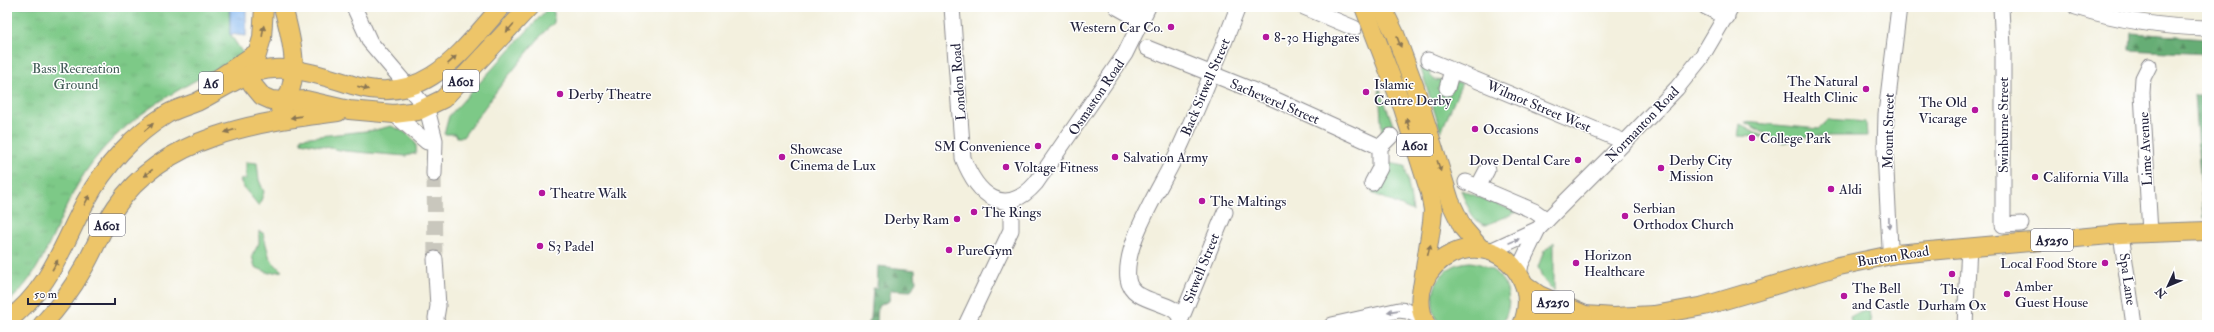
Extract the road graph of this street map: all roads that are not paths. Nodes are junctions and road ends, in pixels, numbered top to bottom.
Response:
1 (264, 7) edge
2 (283, 7) edge
3 (354, 7) edge
4 (502, 7) edge
5 (529, 7) edge
6 (952, 7) edge
7 (1117, 7) edge
8 (1148, 7) edge
9 (1238, 7) edge
10 (1304, 7) edge
11 (1364, 7) edge
12 (1382, 7) edge
13 (1706, 7) edge
14 (1899, 7) edge
15 (2001, 7) edge
16 (2076, 7) edge
17 (1326, 11) edge
18 (1729, 12) edge
19 (1142, 21) junction
20 (1354, 28) dead end
21 (2207, 28) edge
22 (292, 45) junction
23 (1147, 48) dead end
24 (256, 54) junction
25 (1428, 60) dead end
26 (2149, 66) dead end
27 (1452, 70) junction
28 (293, 71) junction
29 (1212, 73) junction
30 (251, 75) junction
31 (326, 77) junction
32 (408, 88) junction
33 (1447, 88) dead end
34 (286, 101) junction
35 (349, 110) junction
36 (422, 110) junction
37 (168, 113) junction
38 (394, 114) junction
39 (268, 121) junction
40 (1392, 136) dead end
41 (427, 142) junction
42 (1625, 142) junction
43 (1380, 147) junction
44 (434, 159) junction
45 (1487, 170) dead end
46 (434, 174) tunnel mouth
47 (1372, 183) dead end
48 (1011, 201) junction
49 (1225, 212) dead end
50 (2021, 224) dead end
51 (1542, 225) junction
52 (2207, 231) edge
53 (2150, 233) junction
54 (2121, 234) junction
55 (1969, 247) junction
56 (1486, 250) junction
57 (1896, 254) junction
58 (435, 259) tunnel mouth
59 (1522, 279) junction
60 (1422, 288) junction
61 (438, 306) junction
62 (1585, 315) junction
63 (7, 321) edge
64 (1424, 321) edge
65 (1179, 322) edge
66 (42, 325) edge
67 (437, 325) edge
68 (448, 325) edge
69 (966, 325) edge
70 (1332, 325) edge
71 (1523, 325) edge
72 (1966, 325) edge
73 (2134, 325) edge

24 -> 1 main road
2 - 22 main road
3 - 32 street
32 -> 4 main road, A601
5 -> 36 main road, A601
6 - 48 street, London Road
7 - 19 street
8 - 19 street, Osmaston Road
9 - 29 street, Back Sitwell Street
10 - 17 street
60 -> 11 main road, A601
12 -> 56 main road, A601
13 - 18 street
14 -> 57 street, Mount Street
15 - 50 street, Swinburne Street
16 - 21 street
17 - 20 street
18 - 42 street, Normanton Road
19 - 48 street, Osmaston Road
22 - 28 main road
22 - 31 main road
23 - 29 street, Sacheverel Street
24 - 30 main road
24 - 37 main road, A6
25 - 27 street, Wilmot Street West
26 - 53 street, Lime Avenue
27 - 33 street
27 - 42 street, Wilmot Street West
28 - 30 main road, A601
28 - 31 main road, A601
28 - 34 main road
29 - 43 street, Sacheverel Street
29 - 65 street, Back Sitwell Street
30 - 34 main road
30 - 37 main road, A601
31 -> 32 main road, A601
32 - 36 street
34 - 35 main road
34 - 39 main road
35 - 38 main road, A601
35 -> 39 main road, A601
36 - 38 main road, A601
36 - 41 street
36 - 44 street
63 -> 37 main road, A601
38 - 41 street
39 -> 66 main road, A601
40 - 43 street
41 - 44 street
42 - 51 street, Normanton Road
43 - 47 street
44 - 46 street
45 - 51 street
48 - 69 street
49 - 65 street, Sitwell Street
56 -> 51 street, Normanton Road
51 - 59 street, Normanton Road
52 - 53 main road, Burton Road / A5250
53 - 54 main road, Burton Road / A5250
54 - 55 main road, Burton Road / A5250
54 - 73 street, Spa Lane
55 - 57 main road, Burton Road / A5250
55 - 72 street
56 - 59 main road, A601
56 - 60 main road, A601
57 - 62 main road, Burton Road / A5250
58 - 61 street
59 - 62 main road, Burton Road / A5250
59 - 71 main road
60 - 64 main road, A601
61 - 67 street
61 - 68 street
62 - 71 main road, Burton Road / A5250
64 -> 70 street

